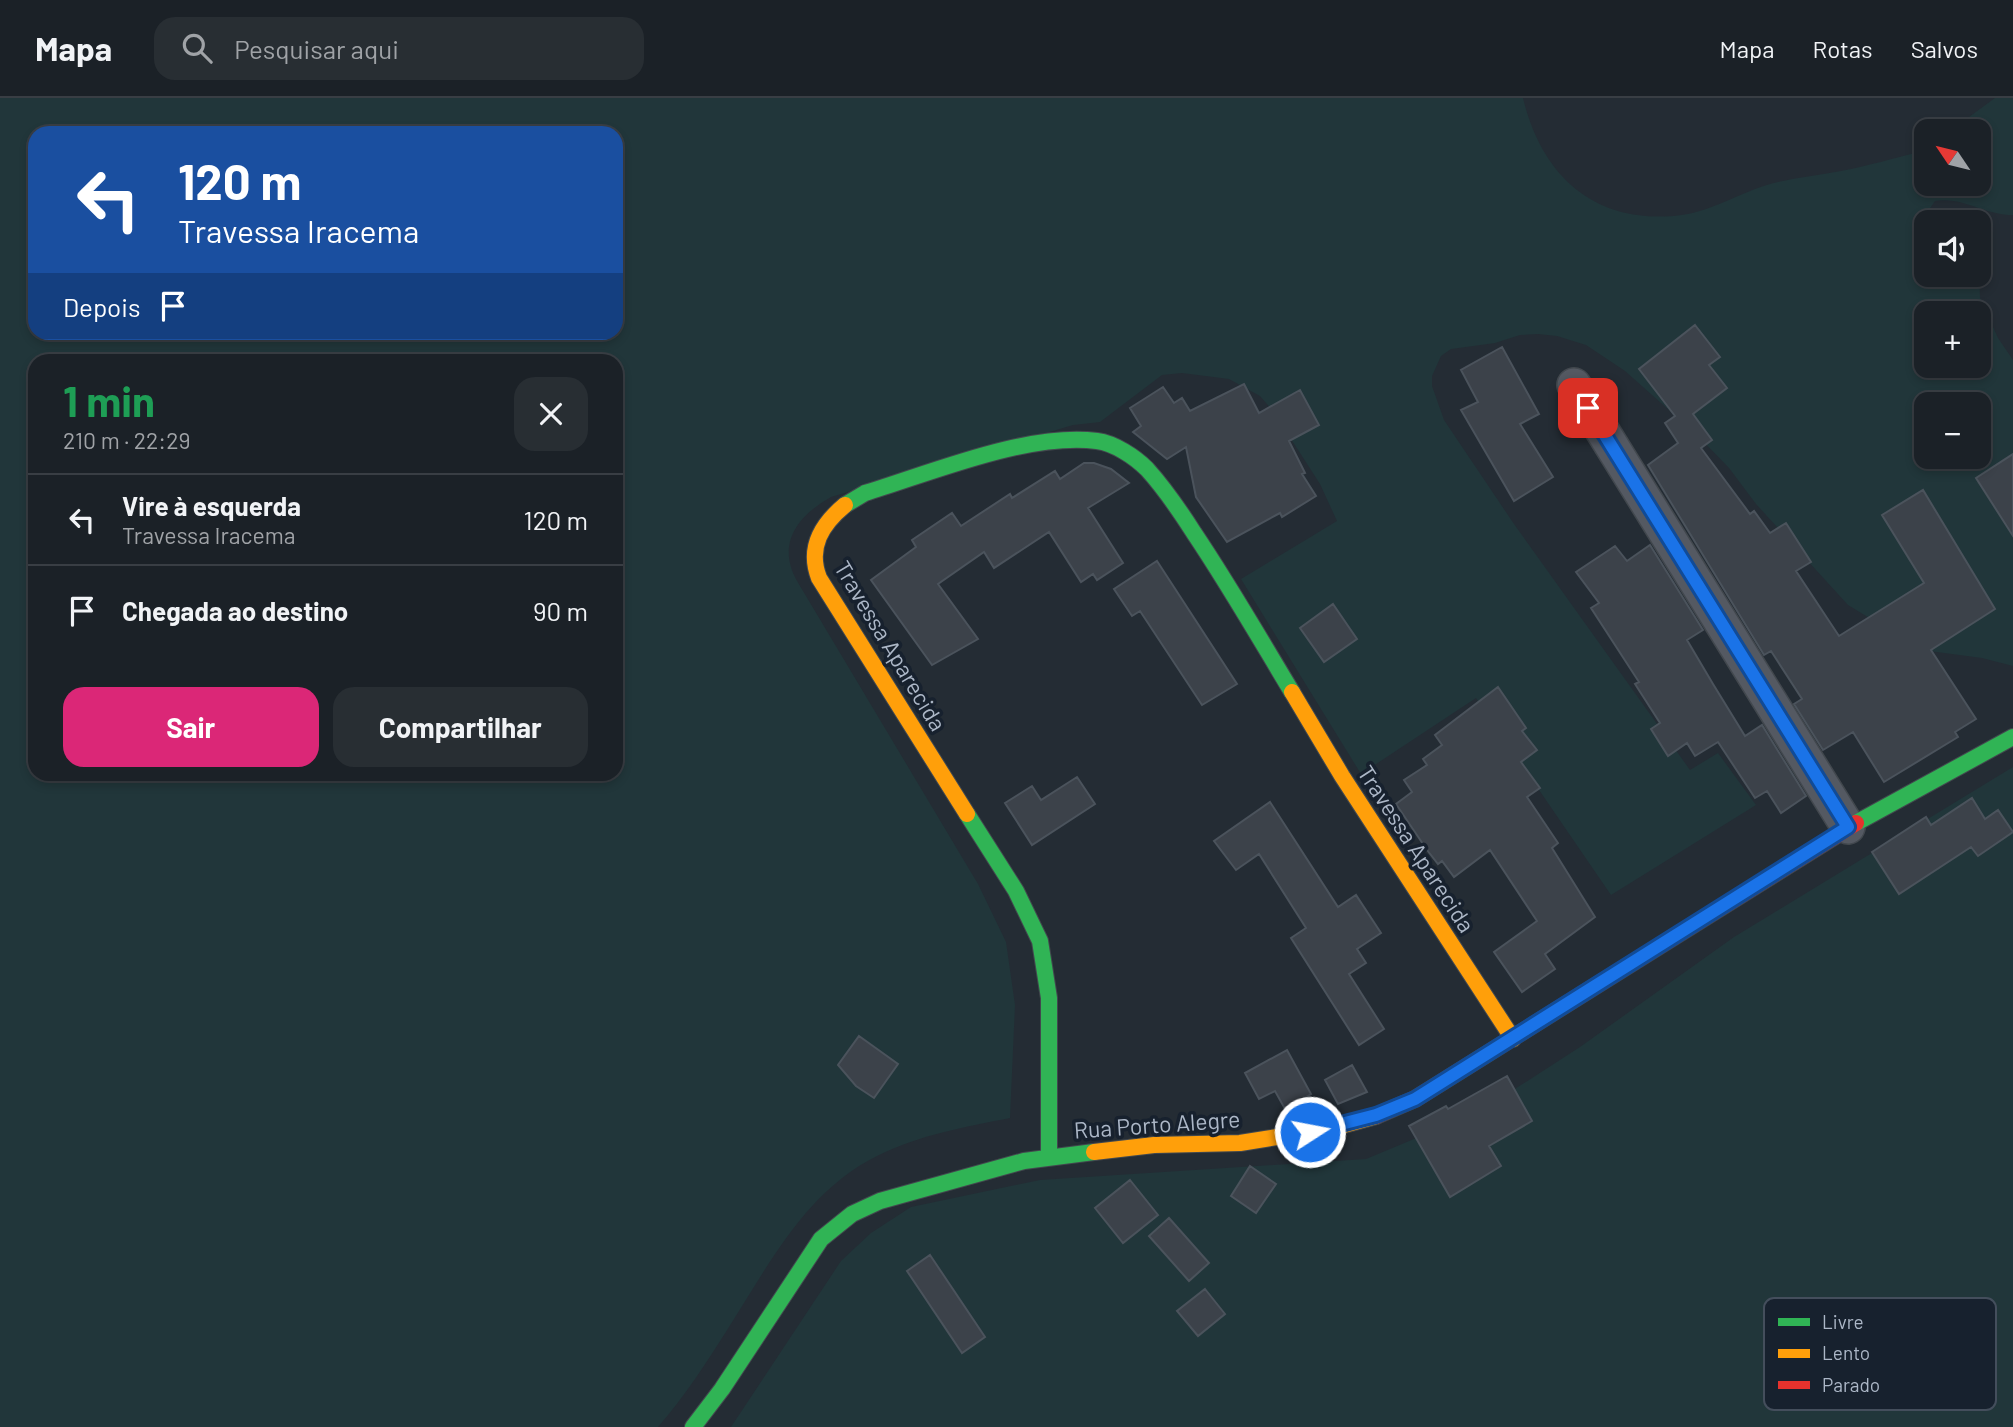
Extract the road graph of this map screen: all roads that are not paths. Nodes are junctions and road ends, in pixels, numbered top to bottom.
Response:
1 (1574, 385) dead end
2 (2013, 737) edge
3 (1848, 827) junction
4 (1513, 1039) junction
5 (1049, 1157) junction
6 (693, 1427) edge

1 - 3 street
2 - 3 street, Rua Porto Alegre
3 - 4 street, Rua Porto Alegre
4 - 5 street, Rua Porto Alegre
4 - 5 street, Travessa Aparecida
5 - 6 street, Rua Porto Alegre

